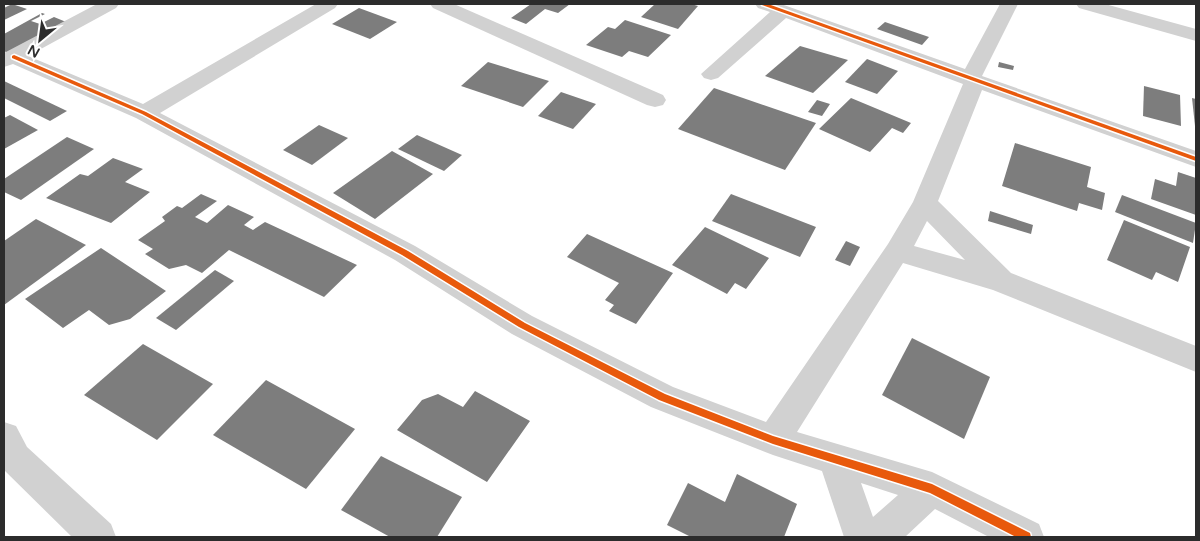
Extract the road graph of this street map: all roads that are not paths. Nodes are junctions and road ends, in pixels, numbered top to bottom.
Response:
1 (110, 4) edge
2 (329, 4) edge
3 (439, 4) edge
4 (1009, 4) edge
5 (1086, 4) edge
6 (774, 7) edge
7 (1196, 35) edge
8 (9, 59) edge
9 (711, 74) dead end
10 (972, 80) junction
11 (655, 100) dead end
12 (144, 113) junction
13 (1196, 159) edge
14 (925, 203) junction
15 (897, 251) junction
16 (1002, 281) junction
17 (1196, 359) edge
18 (4, 437) edge
19 (772, 440) junction
20 (835, 459) junction
21 (932, 489) junction
22 (98, 537) edge
23 (862, 537) edge
24 (878, 537) edge
25 (1026, 537) edge

1 - 8 street
2 - 12 street
3 - 11 street
4 - 10 street
5 - 7 street
6 - 9 street
6 - 10 street
8 - 12 street
10 - 13 street
10 - 14 street
12 - 19 street
14 - 15 street
14 - 16 street
15 - 16 street
15 - 19 street
16 - 17 street
18 - 22 street
19 - 20 street
20 - 21 street
20 - 23 street
21 - 24 street
21 - 25 street

